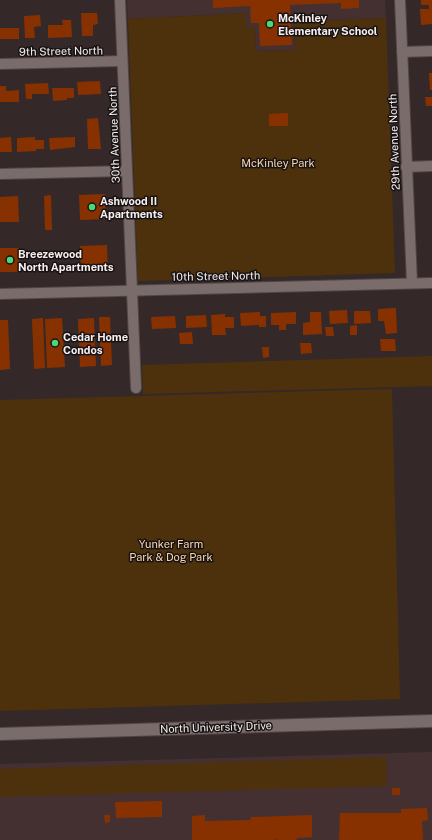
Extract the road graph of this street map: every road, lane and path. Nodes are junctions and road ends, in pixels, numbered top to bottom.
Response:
1 (120, 0) edge
2 (400, 0) edge
3 (432, 51) edge
4 (402, 52) junction
5 (122, 61) junction
6 (0, 64) edge
7 (406, 166) junction
8 (432, 166) edge
9 (127, 171) junction
10 (0, 174) edge
11 (432, 283) edge
12 (412, 284) junction
13 (132, 289) junction
14 (0, 294) edge
15 (136, 388) dead end
16 (432, 721) edge
17 (0, 734) edge

1 - 5 street, 30th Avenue North
2 - 4 street, 29th Avenue North
3 - 4 street
4 - 7 street, 29th Avenue North
5 - 6 street, 9th Street North
5 - 9 street, 30th Avenue North
7 - 8 street
7 - 12 street, 29th Avenue North
9 - 10 street
9 - 13 street, 30th Avenue North
11 - 12 street, 10th Street North
12 - 13 street, 10th Street North
13 - 14 street, 10th Street North
13 - 15 street, 30th Avenue North
16 - 17 main road, North University Drive

